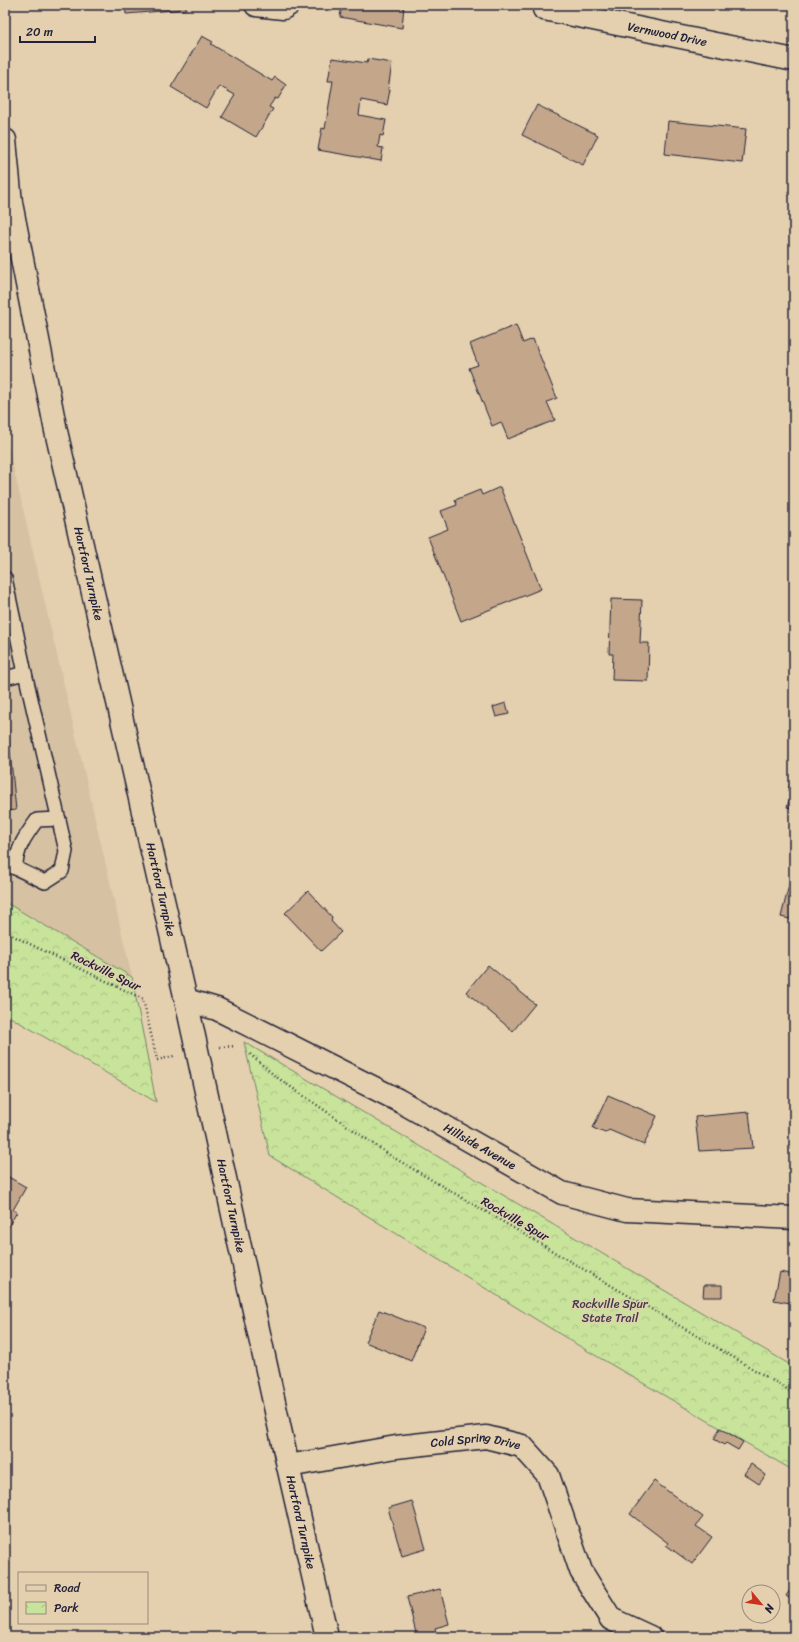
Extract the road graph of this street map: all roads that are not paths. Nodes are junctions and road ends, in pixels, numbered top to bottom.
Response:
1 (256, 5) edge
2 (288, 5) edge
3 (545, 5) edge
4 (794, 60) edge
5 (5, 140) edge
6 (5, 578) edge
7 (25, 673) junction
8 (5, 678) edge
9 (58, 819) junction
10 (10, 866) edge
11 (186, 1000) junction
12 (794, 1218) edge
13 (288, 1466) junction
14 (327, 1637) edge
15 (650, 1637) edge

1 - 2 main road
3 - 4 main road, Vernwood Drive
5 - 11 main road, Hartford Turnpike
6 - 7 lane
7 - 8 lane
7 - 9 lane
9 - 10 lane
9 - 10 lane
11 - 12 main road, Hillside Avenue
11 - 13 main road, Hartford Turnpike
13 - 14 main road, Hartford Turnpike
13 - 15 main road, Cold Spring Drive

